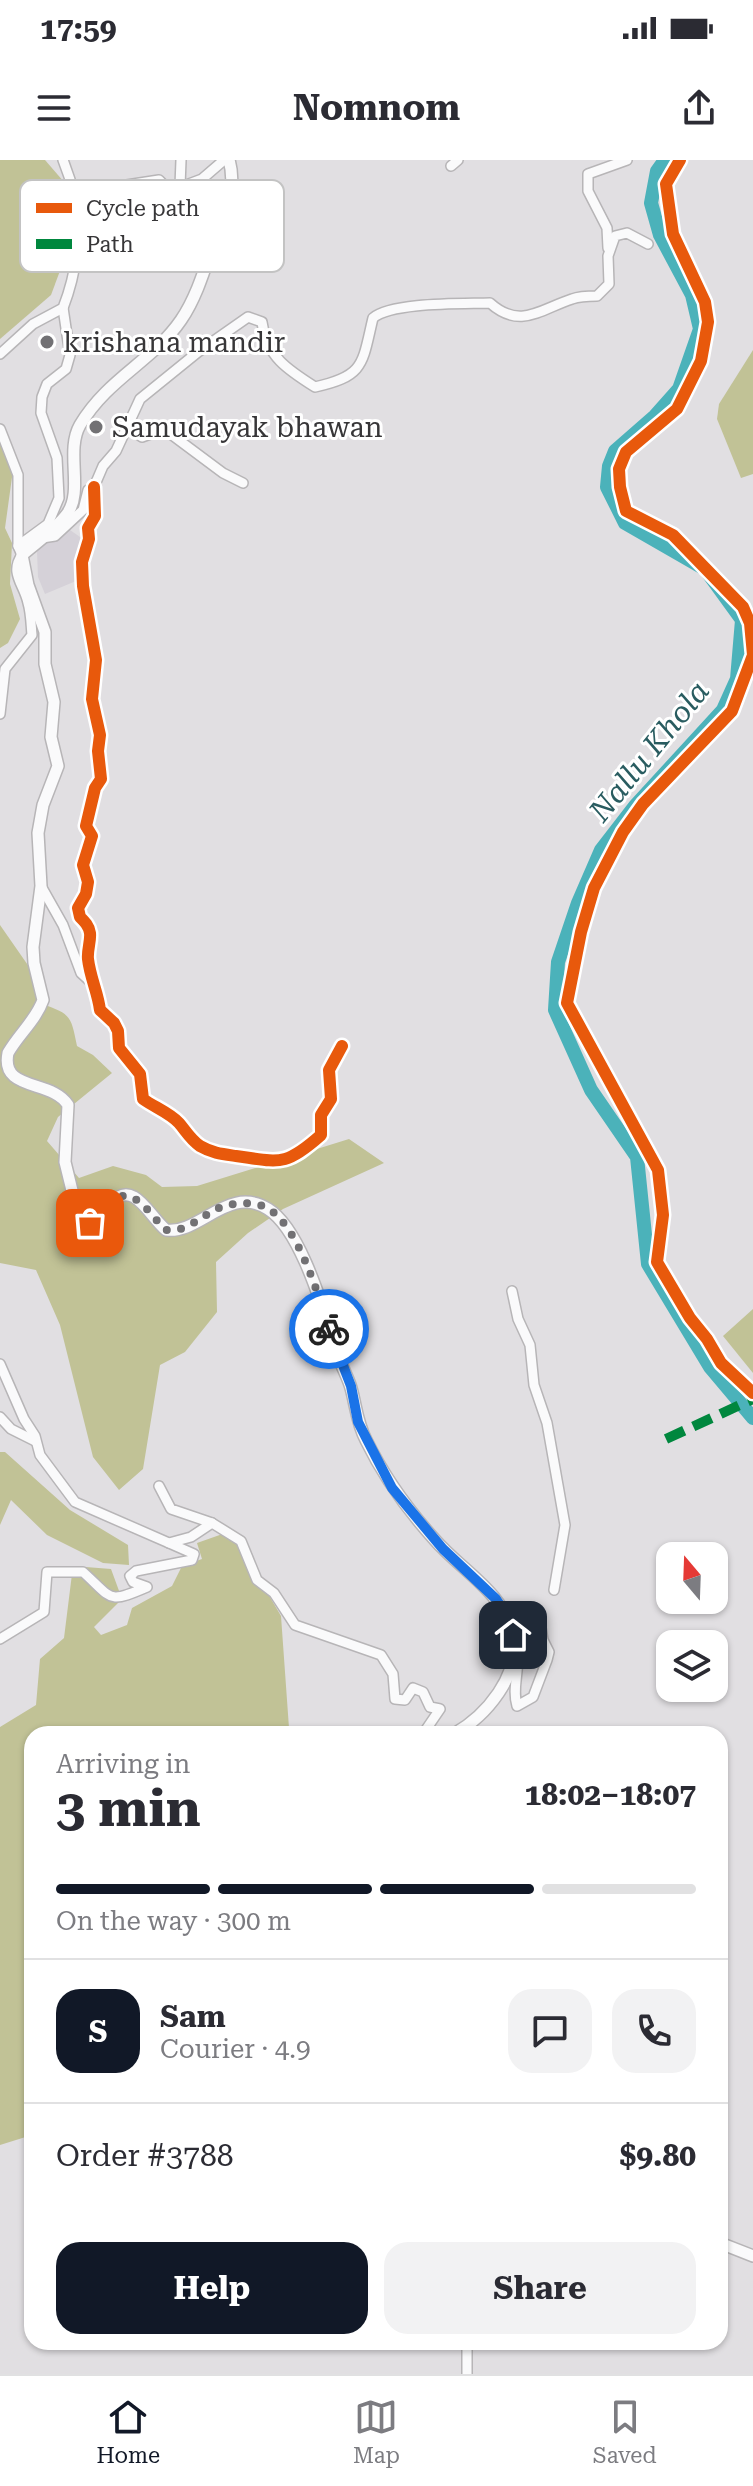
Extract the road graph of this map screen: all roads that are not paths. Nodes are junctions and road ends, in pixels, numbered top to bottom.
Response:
1 (63, 160) edge
2 (181, 160) edge
3 (226, 160) edge
4 (627, 160) edge
5 (680, 160) edge
6 (71, 180) edge
7 (180, 180) edge
8 (199, 180) edge
9 (233, 180) edge
10 (648, 244) dead end
11 (608, 256) junction
12 (74, 272) edge
13 (202, 272) edge
14 (63, 308) junction
15 (0, 354) edge
16 (127, 427) junction
17 (0, 429) edge
18 (243, 483) dead end
19 (94, 487) junction
20 (42, 538) junction
21 (20, 550) junction
22 (0, 714) edge
23 (41, 886) junction
24 (93, 984) junction
25 (342, 1046) dead end
26 (512, 1291) dead end
27 (0, 1364) edge
28 (753, 1393) edge
29 (0, 1417) edge
30 (35, 1441) junction
31 (159, 1486) dead end
32 (212, 1523) junction
33 (169, 1543) junction
34 (554, 1590) dead end
35 (540, 1622) dead end
36 (0, 1639) edge
37 (515, 1647) junction
38 (428, 1726) edge
39 (464, 1726) edge
40 (728, 2246) edge
41 (753, 2256) edge
42 (467, 2350) edge
43 (467, 2374) edge

1 - 6 street
2 - 7 street
3 - 8 street
3 - 9 main road
4 - 11 street
5 - 28 street
10 - 11 street
11 - 16 street
12 - 14 street
13 - 20 main road
14 - 15 street
14 - 21 street
16 - 18 street
16 - 19 street
17 - 21 street
19 - 20 street
19 - 24 street
20 - 21 main road
21 - 22 street
21 - 23 main road
23 - 24 street
23 - 37 main road
24 - 25 street
26 - 34 street
27 - 30 street
29 - 30 street
30 - 33 street
31 - 32 street
32 - 33 street
32 - 38 street
33 - 36 street
35 - 37 street
37 - 39 main road
40 - 41 main road
42 - 43 street

